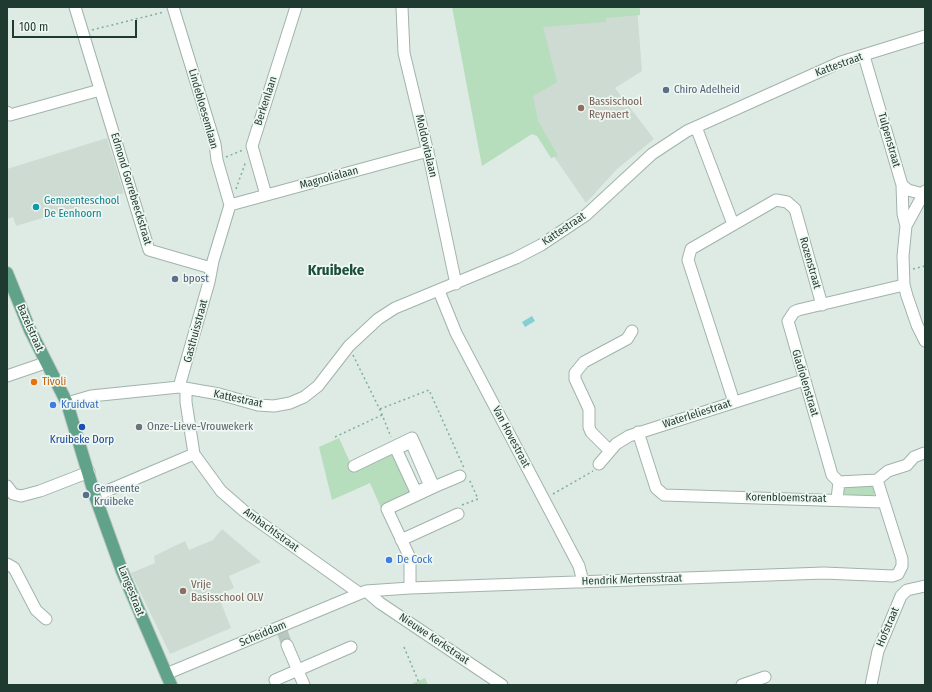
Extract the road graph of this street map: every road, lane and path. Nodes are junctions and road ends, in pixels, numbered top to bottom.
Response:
1 (76, 7) edge
2 (296, 7) edge
3 (402, 7) edge
4 (174, 10) edge
5 (84, 34) junction
6 (925, 36) edge
7 (864, 56) junction
8 (100, 90) junction
9 (7, 112) edge
10 (696, 127) junction
11 (252, 146) junction
12 (428, 152) junction
13 (217, 160) junction
14 (246, 161) dead end
15 (902, 186) junction
16 (236, 190) dead end
17 (924, 192) edge
18 (266, 194) junction
19 (230, 205) junction
20 (733, 224) junction
21 (906, 226) junction
22 (925, 266) edge
23 (211, 268) junction
24 (903, 272) junction
25 (7, 274) edge
26 (456, 284) junction
27 (904, 285) junction
28 (439, 291) junction
29 (822, 305) junction
30 (632, 331) dead end
31 (925, 341) edge
32 (349, 346) junction
33 (45, 363) junction
34 (7, 376) edge
35 (804, 380) junction
36 (183, 388) junction
37 (734, 402) junction
38 (67, 403) junction
39 (380, 409) junction
40 (382, 415) junction
41 (638, 432) junction
42 (334, 438) dead end
43 (396, 446) junction
44 (610, 451) junction
45 (924, 453) dead end
46 (194, 454) junction
47 (599, 464) joint
48 (354, 466) dead end
49 (89, 472) junction
50 (460, 476) joint
51 (877, 480) junction
52 (839, 482) junction
53 (7, 486) edge
54 (432, 487) junction
55 (95, 496) junction
56 (543, 499) junction
57 (837, 499) junction
58 (883, 502) junction
59 (458, 514) dead end
60 (401, 540) junction
61 (7, 564) edge
62 (898, 574) junction
63 (583, 582) junction
64 (925, 586) edge
65 (410, 588) junction
66 (907, 590) junction
67 (363, 592) junction
68 (46, 619) dead end
69 (287, 645) tunnel mouth
70 (404, 647) dead end
71 (351, 648) dead end
72 (298, 670) junction
73 (765, 677) dead end
74 (168, 680) edge
75 (275, 680) dead end
76 (420, 684) edge
77 (304, 685) edge
78 (415, 685) edge
79 (502, 685) edge
80 (745, 685) edge
81 (871, 685) edge

1 - 5 street, Edmond Gorrebeeckstraat
2 - 11 street, Berkenlaan
3 - 12 street, Moldovitalaan
4 - 5 path
4 - 13 street, Lindebloesemlaan
5 - 8 street, Edmond Gorrebeeckstraat
6 - 7 street, Kattestraat
7 - 10 street, Kattestraat
7 - 15 street, Tulpenstraat
8 - 9 street
8 - 23 street, Edmond Gorrebeeckstraat
10 - 20 street
10 - 26 street, Kattestraat
11 - 13 path
11 - 18 street
12 - 18 street, Magnolialaan
12 - 26 street, Moldovitalaan
13 - 19 street, Lindebloesemlaan
14 - 16 path
15 - 17 street
15 - 21 street, Tulpenstraat
17 - 21 street, Tulpenstraat
18 - 19 street, Magnolialaan
19 - 23 street, Gasthuisstraat
20 - 29 street, Rozenstraat
20 - 37 street, Rozenstraat
21 - 24 street, Tulpenstraat
22 - 24 path
23 - 36 street, Gasthuisstraat
24 - 27 street, Tulpenstraat
25 - 33 main road, Bazelstraat
26 - 28 street, Kattestraat
27 - 29 street
27 - 31 street, Tulpenstraat
28 - 32 street, Kattestraat
28 - 56 street, Van Hovestraat
29 - 35 street, Gladiolenstraat
30 - 44 street
32 - 36 street, Kattestraat
32 - 39 path
33 - 34 street
33 - 38 main road, Bazelstraat
35 - 37 street, Waterleliestraat
35 - 52 street, Gladiolenstraat
36 - 38 street, Kattestraat
36 - 46 street, Gasthuisstraat
37 - 41 street, Waterleliestraat
38 - 49 main road, Langestraat
39 - 40 path
39 - 50 path
40 - 42 path
40 - 43 path
41 - 44 street, Waterleliestraat
41 - 57 street, Korenbloemstraat
43 - 48 street
43 - 54 street
44 - 47 street, Waterleliestraat
45 - 51 street
46 - 55 street
46 - 67 street, Ambachtstraat
47 - 56 path
49 - 53 street
49 - 55 main road, Langestraat
50 - 54 street
51 - 52 street
51 - 58 street
52 - 57 street
54 - 60 street
55 - 74 main road, Langestraat
56 - 63 street, Van Hovestraat
57 - 58 street, Korenbloemstraat
58 - 62 street
59 - 60 street
60 - 65 street
61 - 68 street
62 - 63 street, Hendrik Mertensstraat
62 - 66 street
63 - 65 street, Hendrik Mertensstraat
64 - 66 street
65 - 67 street, Hendrik Mertensstraat
66 - 81 street, Hofstraat
67 - 74 street, Scheiddam
67 - 79 street, Nieuwe Kerkstraat
69 - 72 street
70 - 76 path
71 - 72 street
72 - 75 street
72 - 77 street
73 - 80 street
76 - 78 path

